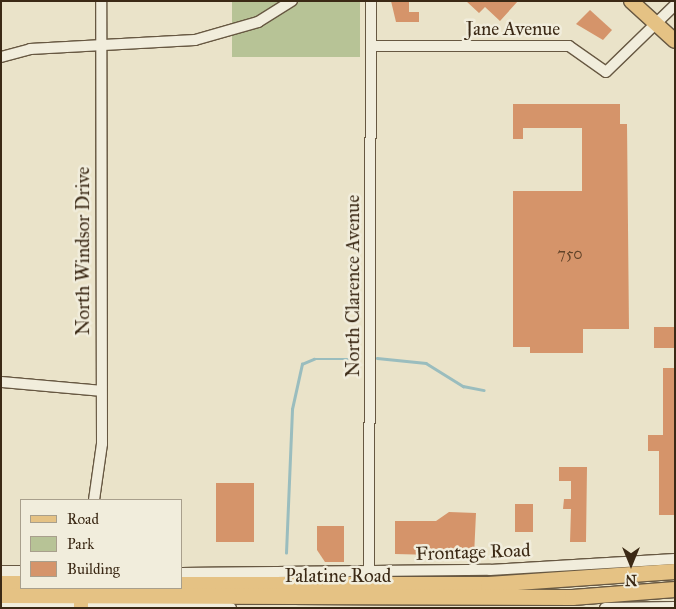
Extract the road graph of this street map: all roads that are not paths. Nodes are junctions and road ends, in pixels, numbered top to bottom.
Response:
1 (101, 1) edge
2 (292, 1) edge
3 (371, 1) edge
4 (631, 1) edge
5 (675, 5) edge
6 (657, 24) junction
7 (675, 40) edge
8 (372, 46) junction
9 (102, 47) junction
10 (1, 57) edge
11 (1, 382) edge
12 (101, 391) junction
13 (94, 499) edge
14 (675, 559) edge
15 (1, 571) edge
16 (20, 571) edge
17 (675, 571) edge
18 (369, 572) junction
19 (182, 573) edge
20 (1, 583) edge
21 (20, 583) edge
22 (182, 584) edge
23 (675, 589) edge
24 (1, 595) edge
25 (81, 599) edge
26 (1, 606) edge
27 (675, 607) edge
28 (159, 608) edge
29 (231, 608) edge
30 (605, 608) edge

1 - 9 street, North Windsor Drive
2 - 9 street
3 - 8 street, North Clarence Avenue
4 - 6 main road
5 - 6 street
6 - 7 main road
6 - 8 street, Jane Avenue
8 - 18 street, North Clarence Avenue
9 - 10 street
9 - 12 street, North Windsor Drive
11 - 12 street
12 - 13 street, North Windsor Drive
14 - 18 street, Frontage Road
15 - 16 street
17 - 22 highway, Palatine Road
18 - 19 street, Frontage Road
20 - 21 highway
23 - 25 highway, Palatine Road
24 - 25 highway, Palatine Road
25 - 26 street
25 - 28 street
27 - 30 street
28 - 29 street

